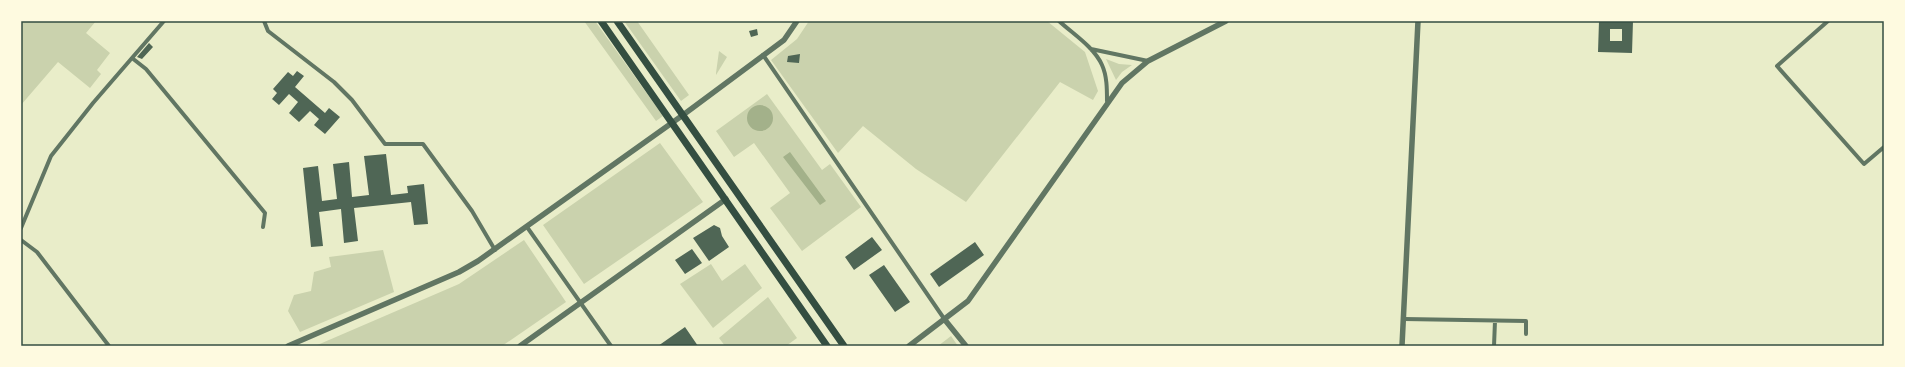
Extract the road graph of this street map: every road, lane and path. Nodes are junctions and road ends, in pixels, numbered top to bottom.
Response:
1 (164, 21) edge
2 (264, 21) edge
3 (601, 21) edge
4 (617, 21) edge
5 (797, 21) edge
6 (1059, 21) edge
7 (1226, 21) edge
8 (1418, 21) edge
9 (1828, 21) edge
10 (1091, 49) junction
11 (763, 55) junction
12 (132, 58) junction
13 (1148, 61) junction
14 (1107, 101) junction
15 (684, 115) junction
16 (673, 123) junction
17 (1884, 147) edge
18 (726, 198) junction
19 (263, 227) dead end
20 (527, 227) junction
21 (21, 228) edge
22 (21, 240) edge
23 (494, 250) junction
24 (581, 303) junction
25 (1404, 319) junction
26 (945, 320) junction
27 (1494, 321) junction
28 (1526, 334) dead end
29 (109, 346) edge
30 (288, 346) edge
31 (520, 346) edge
32 (611, 346) edge
33 (827, 346) edge
34 (844, 346) edge
35 (909, 346) edge
36 (966, 346) edge
37 (1402, 346) edge
38 (1494, 346) edge

1 - 12 street
2 - 23 street
3 - 16 main road
4 - 15 main road
5 - 11 street
6 - 10 street
7 - 13 street
8 - 25 street
9 - 17 street
10 - 13 street
10 - 14 street
11 - 15 street
11 - 26 street
12 - 19 street
12 - 21 street
13 - 14 street
14 - 26 street
15 - 16 street
15 - 34 main road
16 - 18 main road
16 - 20 street
18 - 24 street
18 - 33 main road
20 - 23 street
20 - 24 street
22 - 29 street
23 - 30 street
24 - 31 street
24 - 32 street
25 - 27 street
25 - 37 street
26 - 35 street
26 - 36 street
27 - 28 street
27 - 38 street

